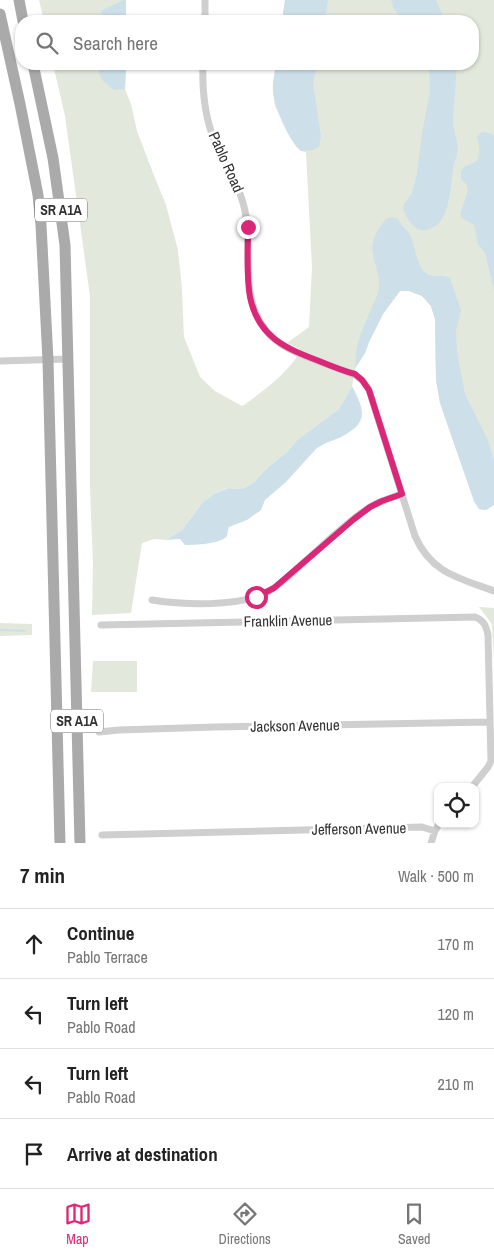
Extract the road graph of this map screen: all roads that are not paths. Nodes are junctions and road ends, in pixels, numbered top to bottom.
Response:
1 (18, 0) edge
2 (206, 0) edge
3 (0, 14) edge
4 (22, 15) edge
5 (205, 15) edge
6 (34, 70) edge
7 (203, 70) edge
8 (68, 359) junction
9 (48, 360) junction
10 (0, 361) edge
11 (402, 494) junction
12 (54, 572) junction
13 (73, 572) junction
14 (494, 590) edge
15 (152, 600) dead end
16 (101, 625) dead end
17 (490, 722) junction
18 (99, 732) dead end
19 (58, 780) junction
20 (78, 780) junction
21 (475, 783) edge
22 (434, 828) edge
23 (437, 828) edge
24 (102, 835) dead end
25 (60, 843) edge
26 (80, 843) edge
27 (432, 843) edge

1 - 4 main road
2 - 5 street
3 - 9 main road, SR A1A
6 - 8 main road, SR A1A
7 - 11 street, Pablo Road
8 - 9 street
8 - 13 main road, SR A1A
9 - 10 street
9 - 12 main road, SR A1A
11 - 14 street, Pablo Road
11 - 15 street
12 - 13 main road
12 - 19 main road, SR A1A
13 - 20 main road, SR A1A
16 - 17 street, Franklin Avenue
17 - 18 street, Jackson Avenue
17 - 21 street
19 - 20 main road
19 - 25 main road, SR A1A
20 - 26 main road, SR A1A
22 - 24 street, Jefferson Avenue
23 - 27 street

